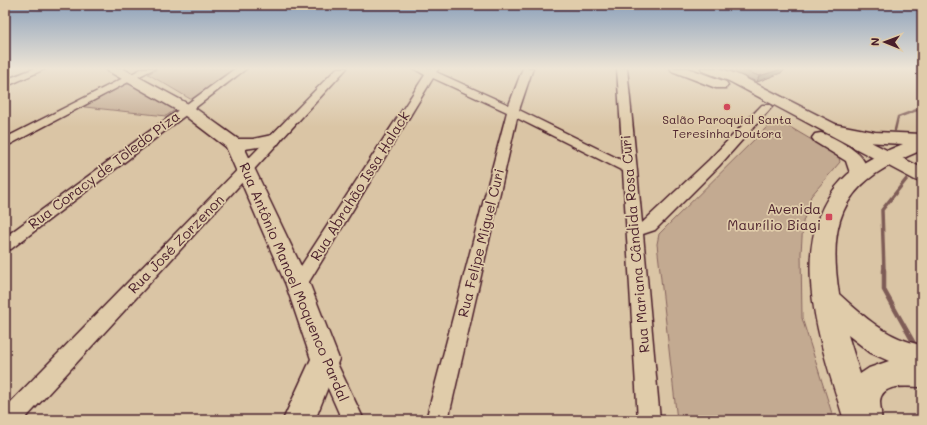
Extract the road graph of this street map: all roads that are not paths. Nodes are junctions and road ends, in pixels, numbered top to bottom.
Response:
1 (95, 88) edge
2 (149, 88) edge
3 (215, 88) edge
4 (323, 88) edge
5 (421, 88) edge
6 (468, 88) edge
7 (521, 88) edge
8 (623, 88) edge
9 (726, 88) edge
10 (753, 88) edge
11 (766, 107) junction
12 (186, 109) junction
13 (513, 110) junction
14 (834, 129) junction
15 (922, 138) edge
16 (272, 140) junction
17 (5, 143) edge
18 (922, 143) edge
19 (234, 144) junction
20 (887, 157) junction
21 (629, 169) junction
22 (246, 171) junction
23 (859, 175) junction
24 (922, 176) edge
25 (634, 231) junction
26 (5, 245) edge
27 (298, 285) junction
28 (827, 298) junction
29 (325, 359) junction
30 (914, 369) edge
31 (9, 420) edge
32 (299, 420) edge
33 (353, 420) edge
34 (437, 420) edge
35 (649, 420) edge
36 (861, 420) edge
37 (865, 420) edge

1 - 17 street
2 - 12 street, Rua Antônio Manoel Moquenco Pardal
3 - 12 street, Rua Coracy de Toledo Piza
4 - 16 street, Rua José Zorzenon
5 - 27 street, Rua Abrahão Issa Halack
6 - 13 street
7 - 13 street, Rua Felipe Miguel Curi
8 - 21 street, Rua Mariana Cândida Rosa Curi
9 - 11 street
10 - 14 street
11 - 23 street
11 - 25 street
12 - 19 street, Rua Antônio Manoel Moquenco Pardal
12 - 26 street, Rua Coracy de Toledo Piza
13 - 21 street
13 - 34 street, Rua Felipe Miguel Curi
14 - 15 main road
14 - 20 street
16 - 19 street
16 - 22 street, Rua José Zorzenon
18 - 20 main road
19 - 22 street, Rua Antônio Manoel Moquenco Pardal
20 - 23 main road
20 - 24 street
21 - 25 street, Rua Mariana Cândida Rosa Curi
22 - 27 street, Rua Antônio Manoel Moquenco Pardal
22 - 31 street, Rua José Zorzenon
23 - 28 main road
25 - 35 street, Rua Mariana Cândida Rosa Curi
27 - 29 street, Rua Antônio Manoel Moquenco Pardal
28 - 30 main road
28 - 36 main road
29 - 32 street
29 - 33 street, Rua Antônio Manoel Moquenco Pardal
30 - 37 main road

